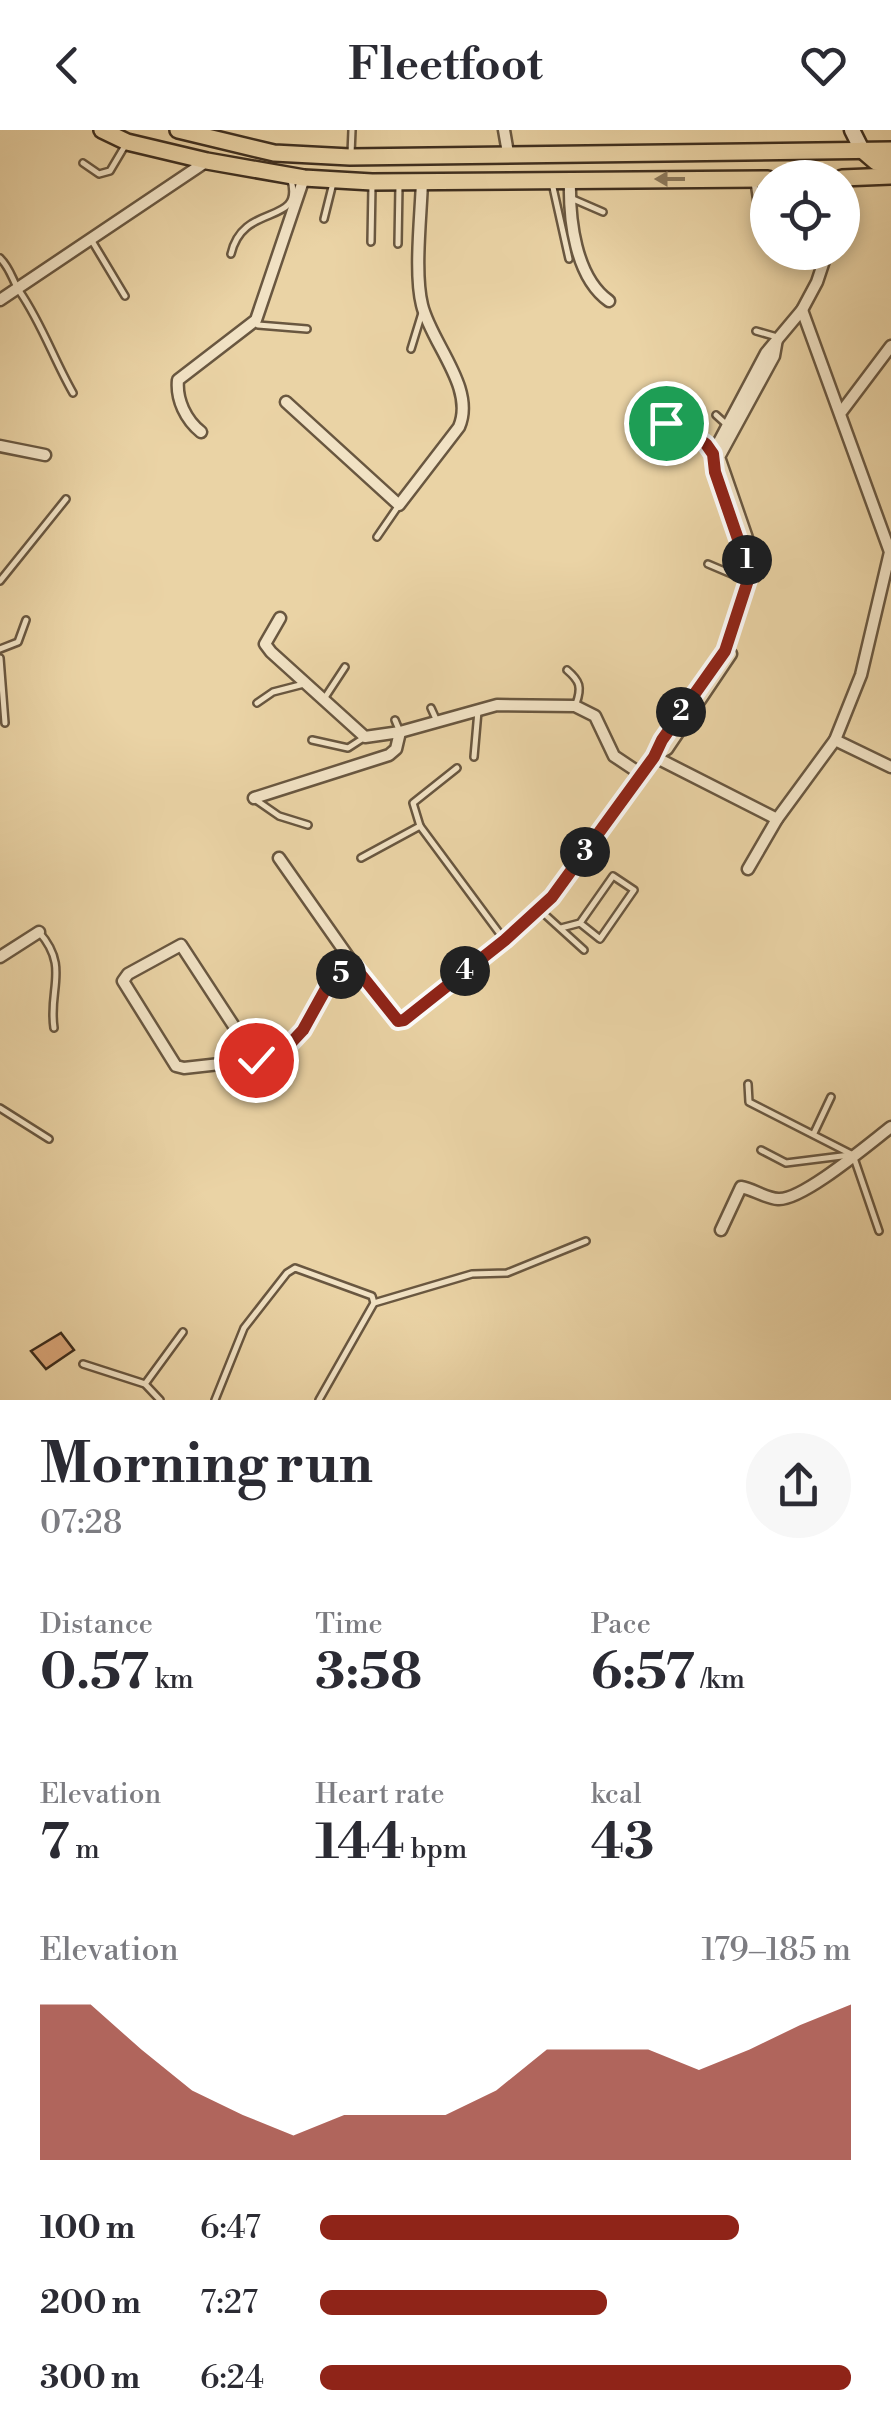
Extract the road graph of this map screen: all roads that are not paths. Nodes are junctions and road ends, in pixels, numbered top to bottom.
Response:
1 (102, 130) edge
2 (178, 130) edge
3 (352, 130) edge
4 (504, 130) edge
5 (852, 130) edge
6 (204, 134) edge
7 (128, 142) junction
8 (862, 150) junction
9 (891, 150) edge
10 (508, 153) junction
11 (546, 154) junction
12 (350, 157) junction
13 (207, 162) junction
14 (83, 164) dead end
15 (891, 164) edge
16 (891, 176) edge
17 (860, 177) edge
18 (297, 178) junction
19 (750, 179) edge
20 (334, 180) junction
21 (547, 180) junction
22 (570, 180) junction
23 (422, 181) junction
24 (372, 182) junction
25 (399, 182) junction
26 (570, 198) junction
27 (603, 212) dead end
28 (324, 219) dead end
29 (90, 238) junction
30 (371, 242) dead end
31 (398, 244) dead end
32 (231, 254) dead end
33 (0, 258) edge
34 (569, 260) dead end
35 (819, 270) edge
36 (17, 288) junction
37 (125, 296) dead end
38 (0, 300) edge
39 (610, 301) dead end
40 (423, 310) junction
41 (802, 310) junction
42 (258, 327) junction
43 (306, 329) dead end
44 (756, 330) dead end
45 (777, 337) junction
46 (891, 346) edge
47 (410, 349) dead end
48 (72, 393) dead end
49 (286, 402) dead end
50 (842, 410) junction
51 (716, 415) dead end
52 (655, 418) dead end
53 (728, 425) junction
54 (201, 432) dead end
55 (0, 446) edge
56 (713, 454) junction
57 (45, 455) dead end
58 (66, 499) dead end
59 (399, 505) junction
60 (377, 537) dead end
61 (891, 552) edge
62 (708, 564) dead end
63 (0, 581) edge
64 (748, 582) junction
65 (280, 618) dead end
66 (26, 620) dead end
67 (0, 649) edge
68 (0, 658) edge
69 (345, 667) dead end
70 (567, 670) dead end
71 (304, 684) junction
72 (323, 702) junction
73 (257, 703) dead end
74 (575, 706) junction
75 (478, 708) junction
76 (5, 723) dead end
77 (398, 726) junction
78 (365, 737) junction
79 (312, 740) dead end
80 (835, 740) junction
81 (474, 757) dead end
82 (654, 757) junction
83 (891, 767) edge
84 (457, 768) dead end
85 (640, 774) junction
86 (254, 798) joint
87 (777, 818) junction
88 (308, 825) dead end
89 (420, 826) junction
90 (279, 858) dead end
91 (361, 858) dead end
92 (748, 869) dead end
93 (538, 909) junction
94 (580, 923) junction
95 (561, 928) junction
96 (39, 932) joint
97 (505, 940) junction
98 (575, 941) junction
99 (584, 950) dead end
100 (0, 957) edge
101 (354, 966) junction
102 (54, 1028) dead end
103 (256, 1060) junction
104 (748, 1084) dead end
105 (831, 1096) dead end
106 (0, 1108) edge
107 (891, 1127) edge
108 (814, 1133) junction
109 (48, 1139) dead end
110 (761, 1150) dead end
111 (853, 1155) junction
112 (721, 1230) dead end
113 (879, 1231) dead end
114 (586, 1242) dead end
115 (374, 1303) junction
116 (182, 1332) dead end
117 (83, 1364) dead end
118 (145, 1384) junction
119 (160, 1400) edge
120 (215, 1400) edge
121 (319, 1400) edge

1 - 7 main road
2 - 6 main road
3 - 12 lane
4 - 10 street
5 - 8 main road
6 - 12 main road
7 - 13 main road
7 - 14 lane
8 - 9 main road
8 - 11 main road
8 - 15 main road
10 - 11 main road
10 - 12 main road
11 - 21 main road
13 - 18 main road
13 - 29 street
16 - 17 main road
18 - 20 main road
18 - 32 lane
18 - 42 street
19 -> 22 main road
20 - 24 main road
20 - 28 lane
21 - 22 main road
21 - 23 main road
21 - 34 lane
22 - 26 street
23 - 25 main road
23 - 40 street
24 - 25 main road
24 - 30 lane
25 - 31 lane
26 - 27 lane
26 - 39 street
29 - 36 street
29 - 37 lane
33 - 36 lane
35 - 41 street
36 - 38 street
36 - 48 lane
40 - 47 lane
40 - 59 street
41 - 45 street
41 - 50 street
42 - 43 lane
42 - 54 street
44 - 45 lane
45 - 53 street
45 - 82 street
46 - 50 street
49 - 59 street
50 - 61 street
51 - 53 lane
52 - 56 lane
53 - 56 street
55 - 57 street
56 - 64 street
58 - 63 lane
59 - 60 lane
61 - 80 street
62 - 64 lane
64 - 82 street
65 - 71 street
66 - 67 lane
68 - 76 lane
69 - 72 lane
70 - 74 lane
71 - 72 street
71 - 73 lane
72 - 78 street
74 - 75 street
74 - 85 street
75 - 77 street
75 - 81 lane
77 - 78 street
77 - 86 street
78 - 79 lane
80 - 83 street
80 - 87 street
82 - 85 street
82 - 87 street
84 - 89 lane
85 - 93 street
86 - 88 lane
87 - 92 street
89 - 91 lane
89 - 97 lane
90 - 101 street
93 - 95 lane
93 - 97 street
94 - 94 lane
94 - 95 lane
94 - 98 lane
95 - 98 lane
96 - 100 street
96 - 102 lane
97 - 101 street
98 - 99 lane
101 - 103 street
103 - 103 street
104 - 108 lane
105 - 108 lane
106 - 109 lane
107 - 111 street
108 - 111 lane
110 - 111 lane
111 - 112 street
111 - 113 lane
114 - 115 lane
115 - 120 lane
115 - 121 lane
116 - 118 lane
117 - 118 lane
118 - 119 lane

